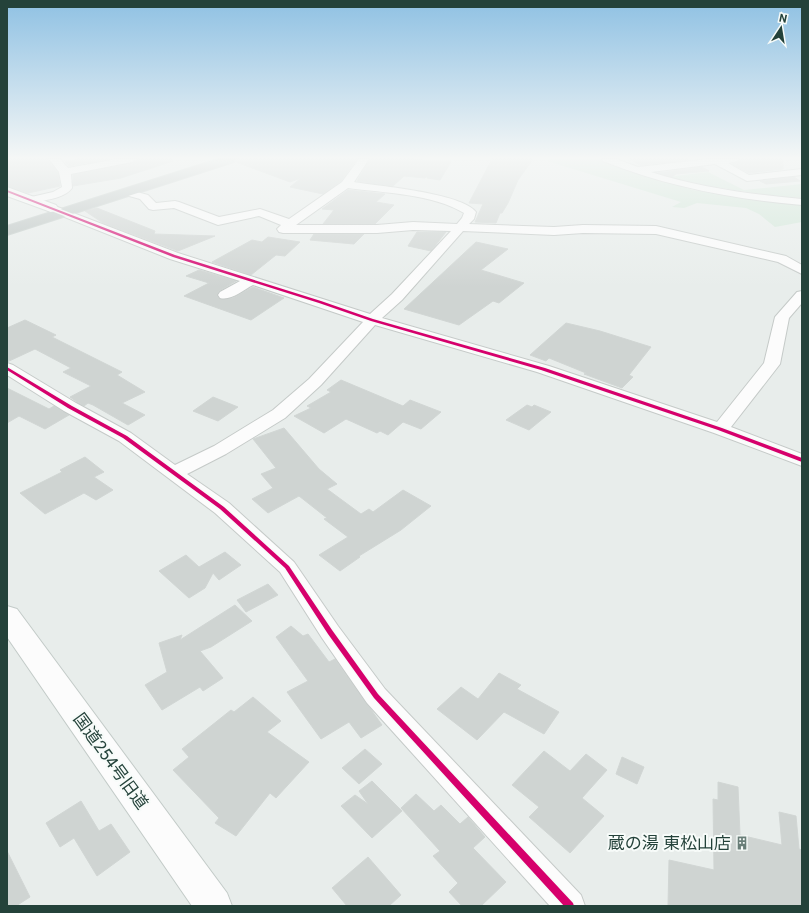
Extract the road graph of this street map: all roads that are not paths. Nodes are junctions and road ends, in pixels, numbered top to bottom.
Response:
1 (35, 202) edge
2 (82, 202) edge
3 (89, 202) edge
4 (148, 202) edge
5 (321, 202) edge
6 (450, 202) edge
7 (57, 210) junction
8 (7, 223) edge
9 (290, 224) junction
10 (460, 228) junction
11 (7, 231) edge
12 (802, 270) edge
13 (252, 280) junction
14 (225, 295) dead end
15 (802, 295) edge
16 (372, 320) junction
17 (7, 368) edge
18 (720, 429) junction
19 (802, 460) edge
20 (174, 473) junction
21 (7, 616) edge
22 (214, 906) edge
23 (570, 906) edge

1 - 7 street
2 - 7 highway
3 - 7 highway
4 - 9 street
5 - 9 street
6 - 10 street
7 - 8 highway
7 - 11 highway
7 - 13 street
9 - 10 street
10 - 12 street
10 - 16 street
13 - 14 street
13 - 16 street
15 - 18 street
16 - 18 street
16 - 20 street
17 - 20 street
18 - 19 street
20 - 23 street
21 - 22 street, 国道254号旧道

